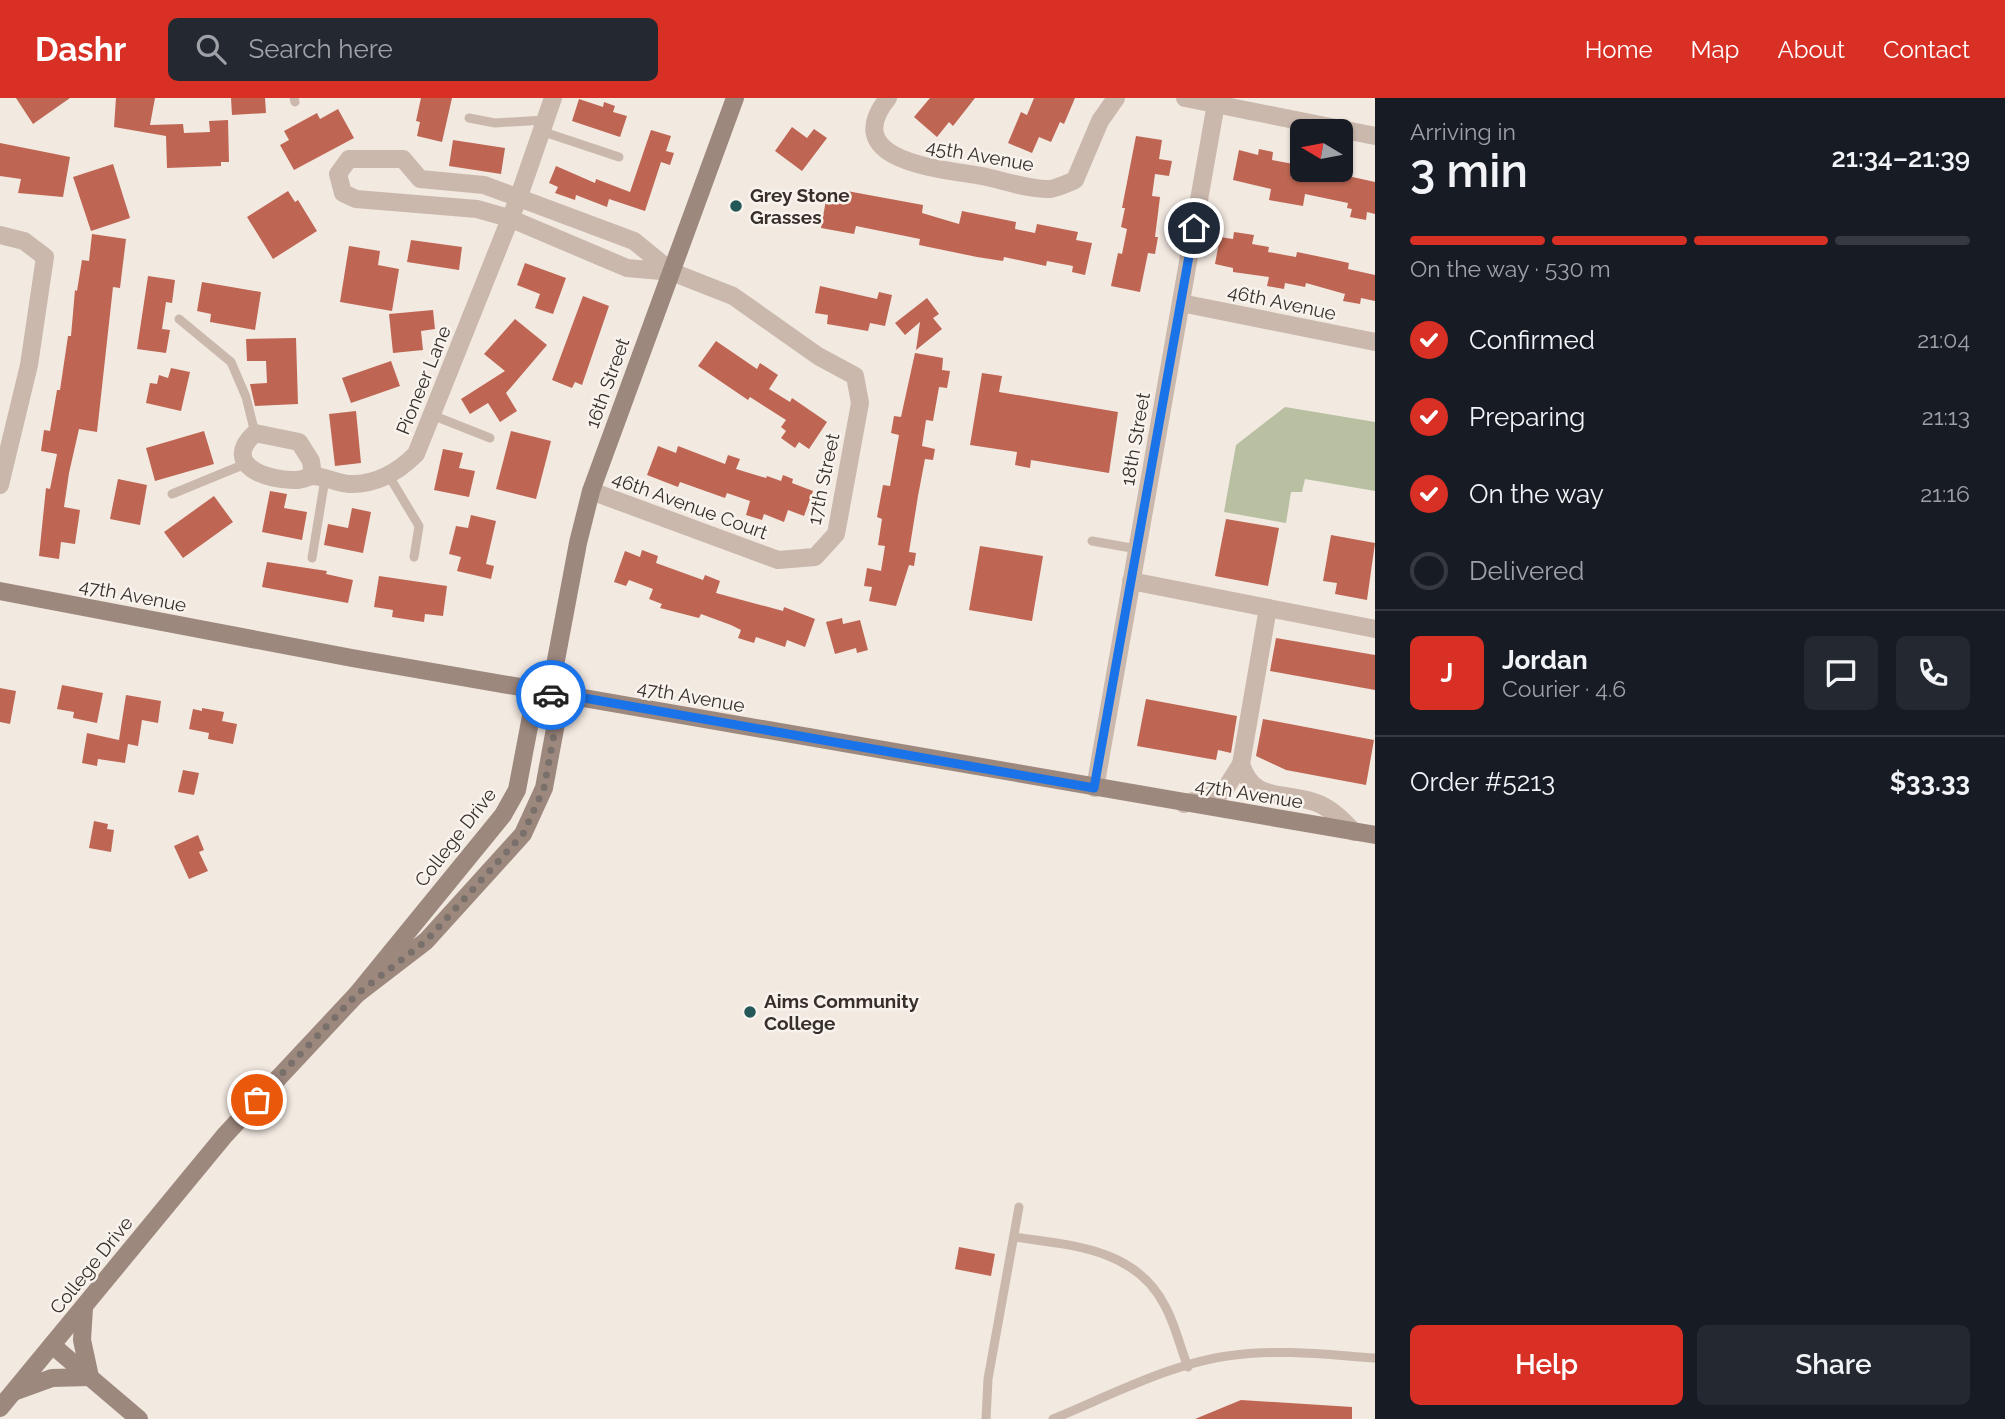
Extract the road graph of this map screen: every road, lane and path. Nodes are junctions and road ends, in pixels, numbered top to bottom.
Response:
1 (552, 98) edge
2 (735, 98) edge
3 (888, 98) edge
4 (1116, 98) edge
5 (1185, 98) edge
6 (1216, 101) edge
7 (469, 118) dead end
8 (543, 126) junction
9 (1375, 136) edge
10 (619, 158) dead end
11 (420, 179) junction
12 (518, 199) junction
13 (417, 204) junction
14 (509, 218) junction
15 (0, 235) edge
16 (672, 272) junction
17 (1181, 303) junction
18 (179, 319) dead end
19 (1375, 342) edge
20 (432, 415) junction
21 (255, 433) junction
22 (490, 438) dead end
23 (244, 464) junction
24 (388, 476) junction
25 (319, 477) junction
26 (0, 485) edge
27 (591, 491) junction
28 (172, 494) dead end
29 (1092, 541) dead end
30 (1137, 549) junction
31 (414, 557) dead end
32 (815, 557) joint
33 (312, 558) dead end
34 (1131, 581) junction
35 (0, 591) edge
36 (1268, 608) junction
37 (1375, 629) edge
38 (550, 692) junction
39 (1241, 764) junction
40 (1094, 788) junction
41 (1184, 804) junction
42 (1354, 832) junction
43 (1375, 835) edge
44 (357, 994) junction
45 (1019, 1207) dead end
46 (1014, 1237) junction
47 (84, 1307) junction
48 (52, 1345) junction
49 (1375, 1358) edge
50 (1188, 1367) junction
51 (90, 1377) junction
52 (13, 1393) junction
53 (0, 1408) edge
54 (139, 1419) edge
55 (986, 1419) edge
56 (1053, 1419) edge

1 - 8 street, Pioneer Lane
2 - 16 main road, 16th Street
3 - 4 street, 45th Avenue
5 - 6 street
6 - 9 street
6 - 17 street, 18th Street
7 - 8 lane
8 - 10 lane
8 - 12 street, Pioneer Lane
11 - 12 street
11 - 13 street
11 - 13 street
12 - 14 street, Pioneer Lane
12 - 16 street
13 - 14 street
14 - 16 street
14 - 20 street, Pioneer Lane
15 - 26 street
16 - 27 main road, 16th Street
16 - 32 street, 17th Street
17 - 19 street, 46th Avenue
17 - 30 street, 18th Street
18 - 21 lane
20 - 22 lane
20 - 24 street, Pioneer Lane
21 - 23 street
21 - 25 street
23 - 25 street, Pioneer Lane
23 - 28 lane
24 - 25 street, Pioneer Lane
24 - 31 lane
25 - 33 lane
27 - 32 street, 46th Avenue Court
27 - 38 main road, 16th Street
29 - 30 lane
30 - 34 street, 18th Street
34 - 36 street
34 - 40 street, 18th Street
35 - 38 main road, 47th Avenue
36 - 37 street
36 - 39 street
38 - 40 main road, 47th Avenue
38 - 44 main road, College Drive
38 - 44 main road, College Drive
39 - 41 street
39 - 42 street
40 - 41 main road, 47th Avenue
41 - 42 main road, 47th Avenue
42 - 43 main road, 47th Avenue
44 - 47 main road, College Drive
45 - 46 lane
46 - 50 lane
46 - 55 lane
47 - 48 main road, College Drive
47 - 51 main road
48 - 51 main road
48 - 52 main road, College Drive
49 - 50 lane
50 - 56 lane
51 - 52 main road
51 - 54 main road
52 - 53 main road, College Drive

